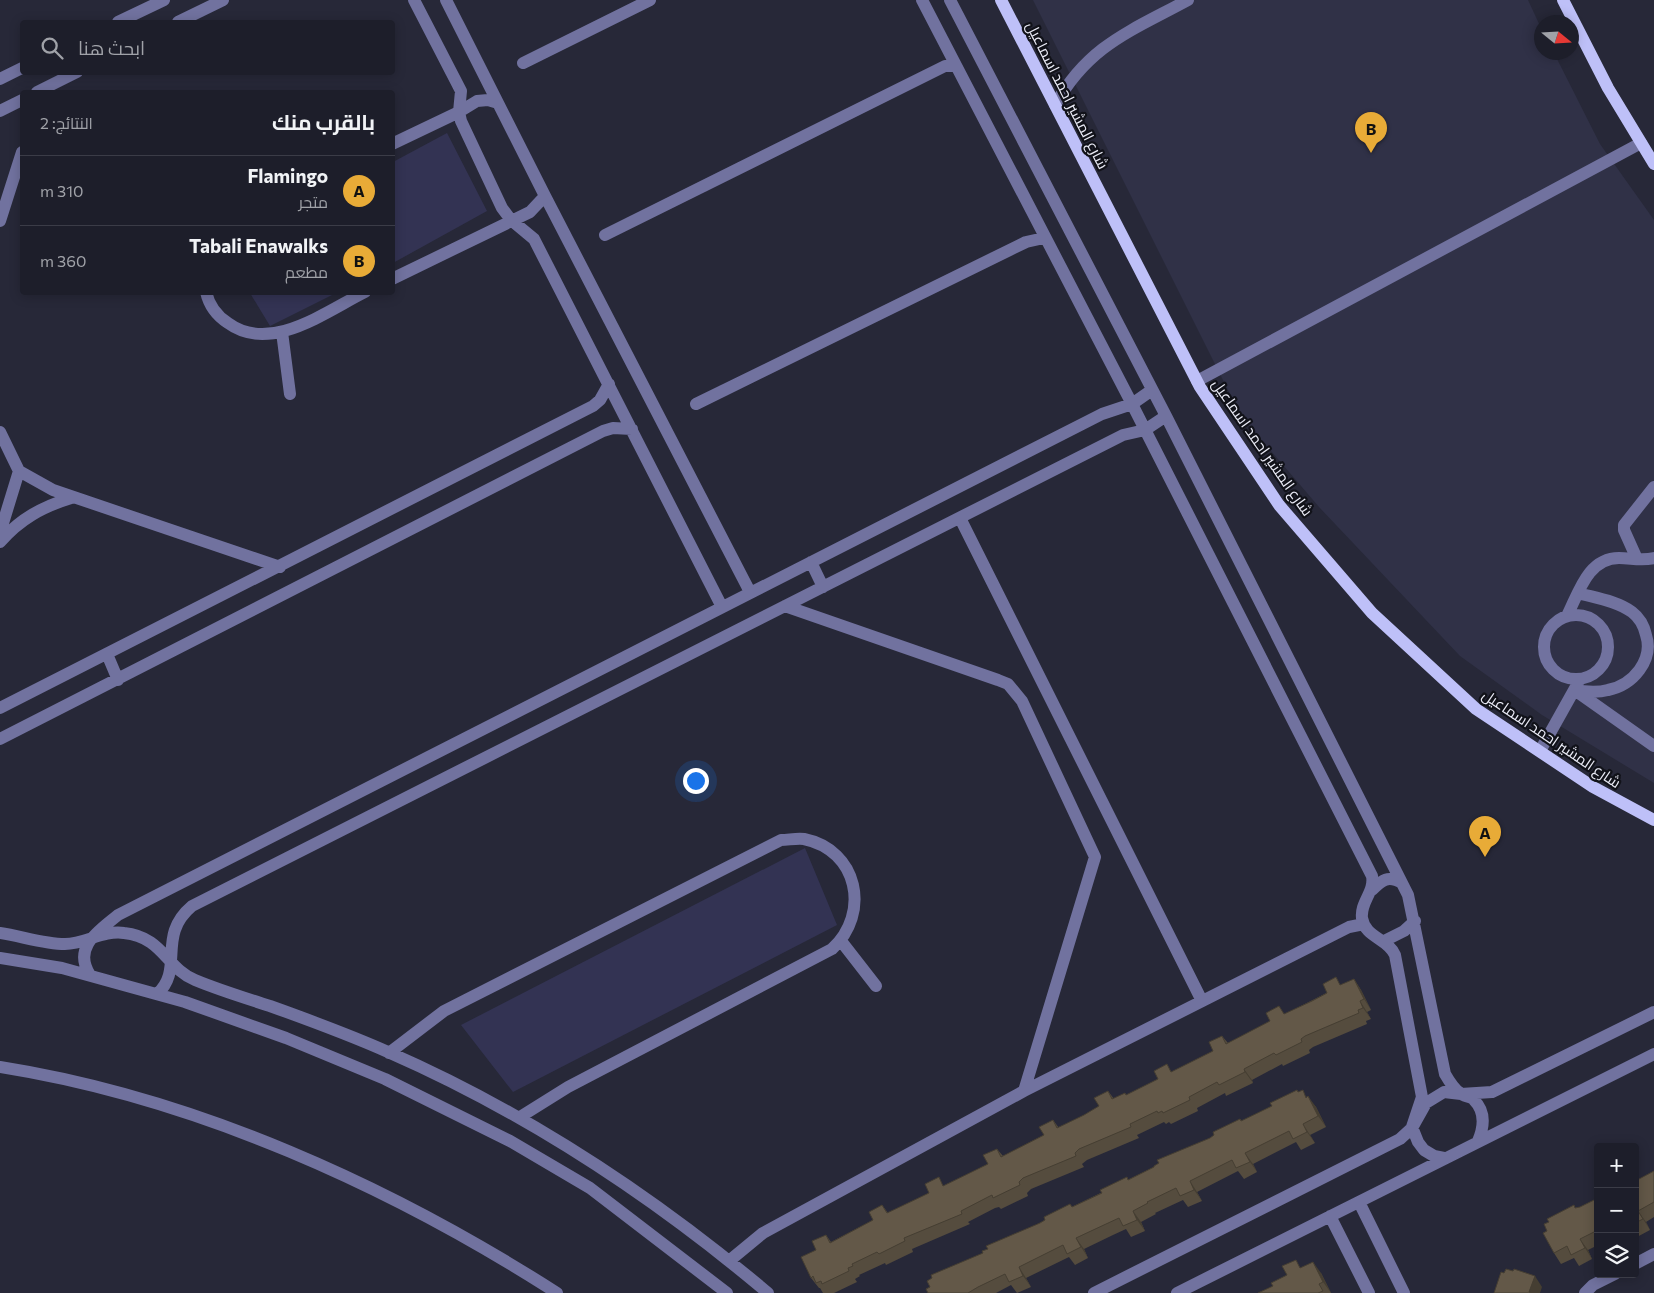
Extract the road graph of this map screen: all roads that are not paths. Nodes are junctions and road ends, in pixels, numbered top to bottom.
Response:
1 (164, 0) edge
2 (223, 0) edge
3 (414, 0) edge
4 (446, 0) edge
5 (650, 0) edge
6 (922, 0) edge
7 (950, 0) edge
8 (1001, 0) edge
9 (1188, 0) edge
10 (1563, 0) edge
11 (144, 4) edge
12 (121, 20) edge
13 (182, 20) edge
14 (523, 63) dead end
15 (956, 66) junction
16 (20, 69) edge
17 (72, 75) edge
18 (0, 79) edge
19 (45, 90) edge
20 (20, 101) edge
21 (498, 103) junction
22 (1055, 105) junction
23 (0, 111) edge
24 (459, 112) junction
25 (395, 143) edge
26 (1641, 143) junction
27 (20, 158) edge
28 (1654, 164) edge
29 (545, 196) junction
30 (511, 220) junction
31 (0, 222) edge
32 (605, 235) dead end
33 (1044, 238) junction
34 (395, 278) edge
35 (207, 295) edge
36 (359, 295) edge
37 (282, 332) junction
38 (1197, 380) junction
39 (609, 384) junction
40 (1152, 390) junction
41 (290, 394) dead end
42 (696, 404) dead end
43 (1132, 404) junction
44 (1166, 416) junction
45 (632, 429) junction
46 (1145, 430) junction
47 (0, 432) edge
48 (20, 471) junction
49 (1654, 487) edge
50 (71, 498) junction
51 (960, 518) junction
52 (0, 533) edge
53 (0, 542) edge
54 (1654, 558) edge
55 (1637, 559) junction
56 (811, 562) junction
57 (280, 567) junction
58 (823, 587) junction
59 (750, 592) junction
60 (1578, 593) junction
61 (785, 606) junction
62 (722, 607) junction
63 (1567, 616) junction
64 (107, 654) junction
65 (118, 680) junction
66 (1577, 684) junction
67 (0, 708) edge
68 (0, 739) edge
69 (1654, 746) edge
70 (1540, 751) junction
71 (1654, 820) edge
72 (1402, 883) junction
73 (1372, 890) junction
74 (1415, 921) junction
75 (1364, 924) junction
76 (0, 933) edge
77 (92, 937) junction
78 (841, 941) junction
79 (1384, 941) junction
80 (0, 958) edge
81 (170, 959) junction
82 (90, 975) junction
83 (876, 986) dead end
84 (157, 994) junction
85 (1202, 1001) junction
86 (1654, 1012) edge
87 (388, 1053) junction
88 (1654, 1054) edge
89 (0, 1067) edge
90 (1024, 1091) junction
91 (1461, 1094) junction
92 (520, 1117) junction
93 (1412, 1127) junction
94 (1478, 1141) junction
95 (1444, 1158) junction
96 (1359, 1202) junction
97 (1330, 1216) junction
98 (1654, 1254) edge
99 (730, 1261) junction
100 (1639, 1262) edge
101 (1607, 1278) edge
102 (557, 1293) edge
103 (727, 1293) edge
104 (768, 1293) edge
105 (1094, 1293) edge
106 (1177, 1293) edge
107 (1369, 1293) edge
108 (1404, 1293) edge
109 (1585, 1293) edge

1 - 11 street
2 - 13 street
3 - 24 street
4 - 21 street
5 - 14 street
6 - 15 street
7 - 40 street
8 - 22 main road, شارع المشير احمد اسماعيل
9 - 22 street
10 - 26 main road
11 - 12 street
15 - 32 street
15 - 33 street
16 - 18 street
17 - 19 street
20 - 23 street
21 - 24 street
21 - 29 street
22 - 38 main road, شارع المشير احمد اسماعيل
24 - 25 street
24 - 30 street
26 - 28 main road
26 - 38 street
27 - 31 street
29 - 30 street
29 - 59 street
30 - 34 street
30 - 39 street
33 - 42 street
33 - 43 street
35 - 37 street
36 - 37 street
37 - 41 street
38 - 70 main road, شارع المشير احمد اسماعيل
39 - 45 street
39 - 57 street
40 - 43 street
40 - 44 street
43 - 46 street
43 - 56 street
44 - 46 street
44 - 72 street
45 - 62 street
45 - 65 street
46 - 51 street
46 - 73 street
47 - 48 street
48 - 50 street
48 - 52 street
49 - 55 street
50 - 53 street
50 - 57 street
51 - 58 street
51 - 85 street
54 - 55 street
55 - 60 street
56 - 58 street
56 - 59 street
57 - 64 street
58 - 61 street
59 - 62 street
60 - 63 street
60 - 66 street
61 - 81 street
61 - 90 street
62 - 77 street
63 - 66 street
63 - 66 street
64 - 65 street
64 - 67 street
65 - 68 street
66 - 69 street
66 - 70 street
70 - 71 main road, شارع المشير احمد اسماعيل
72 - 73 street
72 - 74 street
73 - 75 street
74 - 79 street
74 - 91 street
75 - 79 street
75 - 85 street
76 - 77 street
77 - 81 street
77 - 82 street
78 - 83 street
78 - 87 street
78 - 92 street
79 - 93 street
80 - 82 street
81 - 84 street
81 - 87 street
82 - 84 street
84 - 103 street
85 - 90 street
86 - 91 street
87 - 92 street
88 - 94 street
89 - 102 street
90 - 99 street
91 - 93 street
91 - 94 street
92 - 99 street
93 - 95 street
93 - 105 street
94 - 95 street
95 - 96 street
96 - 97 street
96 - 108 street
97 - 106 street
97 - 107 street
98 - 100 street
99 - 104 street
101 - 109 street

